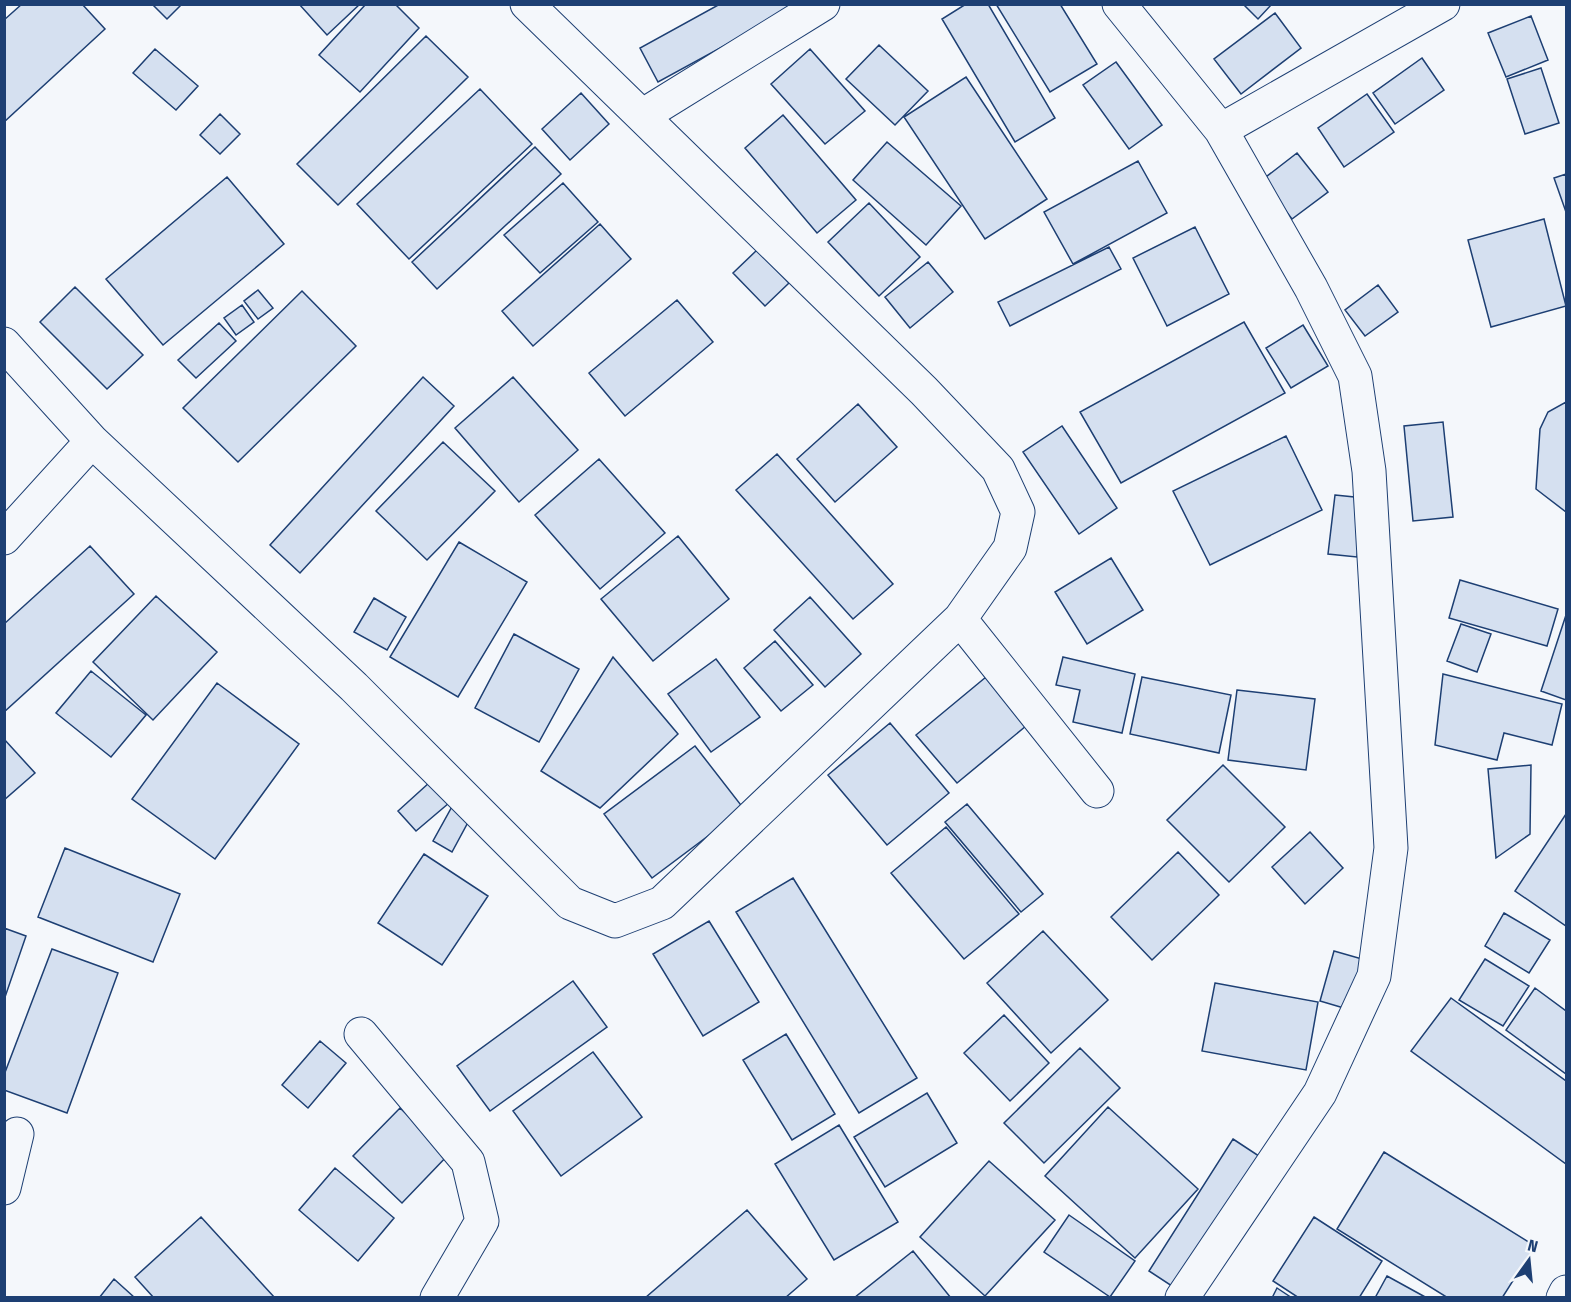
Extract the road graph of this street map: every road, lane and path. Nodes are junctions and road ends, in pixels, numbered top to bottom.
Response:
1 (527, 4) edge
2 (823, 4) edge
3 (1119, 4) edge
4 (1443, 4) edge
5 (642, 116) junction
6 (1221, 130) junction
7 (4, 344) edge
8 (92, 441) junction
9 (4, 538) edge
10 (960, 619) junction
11 (1096, 791) dead end
12 (361, 1034) dead end
13 (17, 1134) dead end
14 (4, 1188) edge
15 (1566, 1292) edge
16 (437, 1298) edge
17 (1182, 1298) edge
18 (1563, 1298) edge

1 - 5 street
2 - 5 street
3 - 6 street
4 - 6 street
5 - 10 street
6 - 17 street
7 - 8 street
8 - 9 street
8 - 10 street
10 - 11 street
12 - 16 street
13 - 14 street
15 - 18 street

